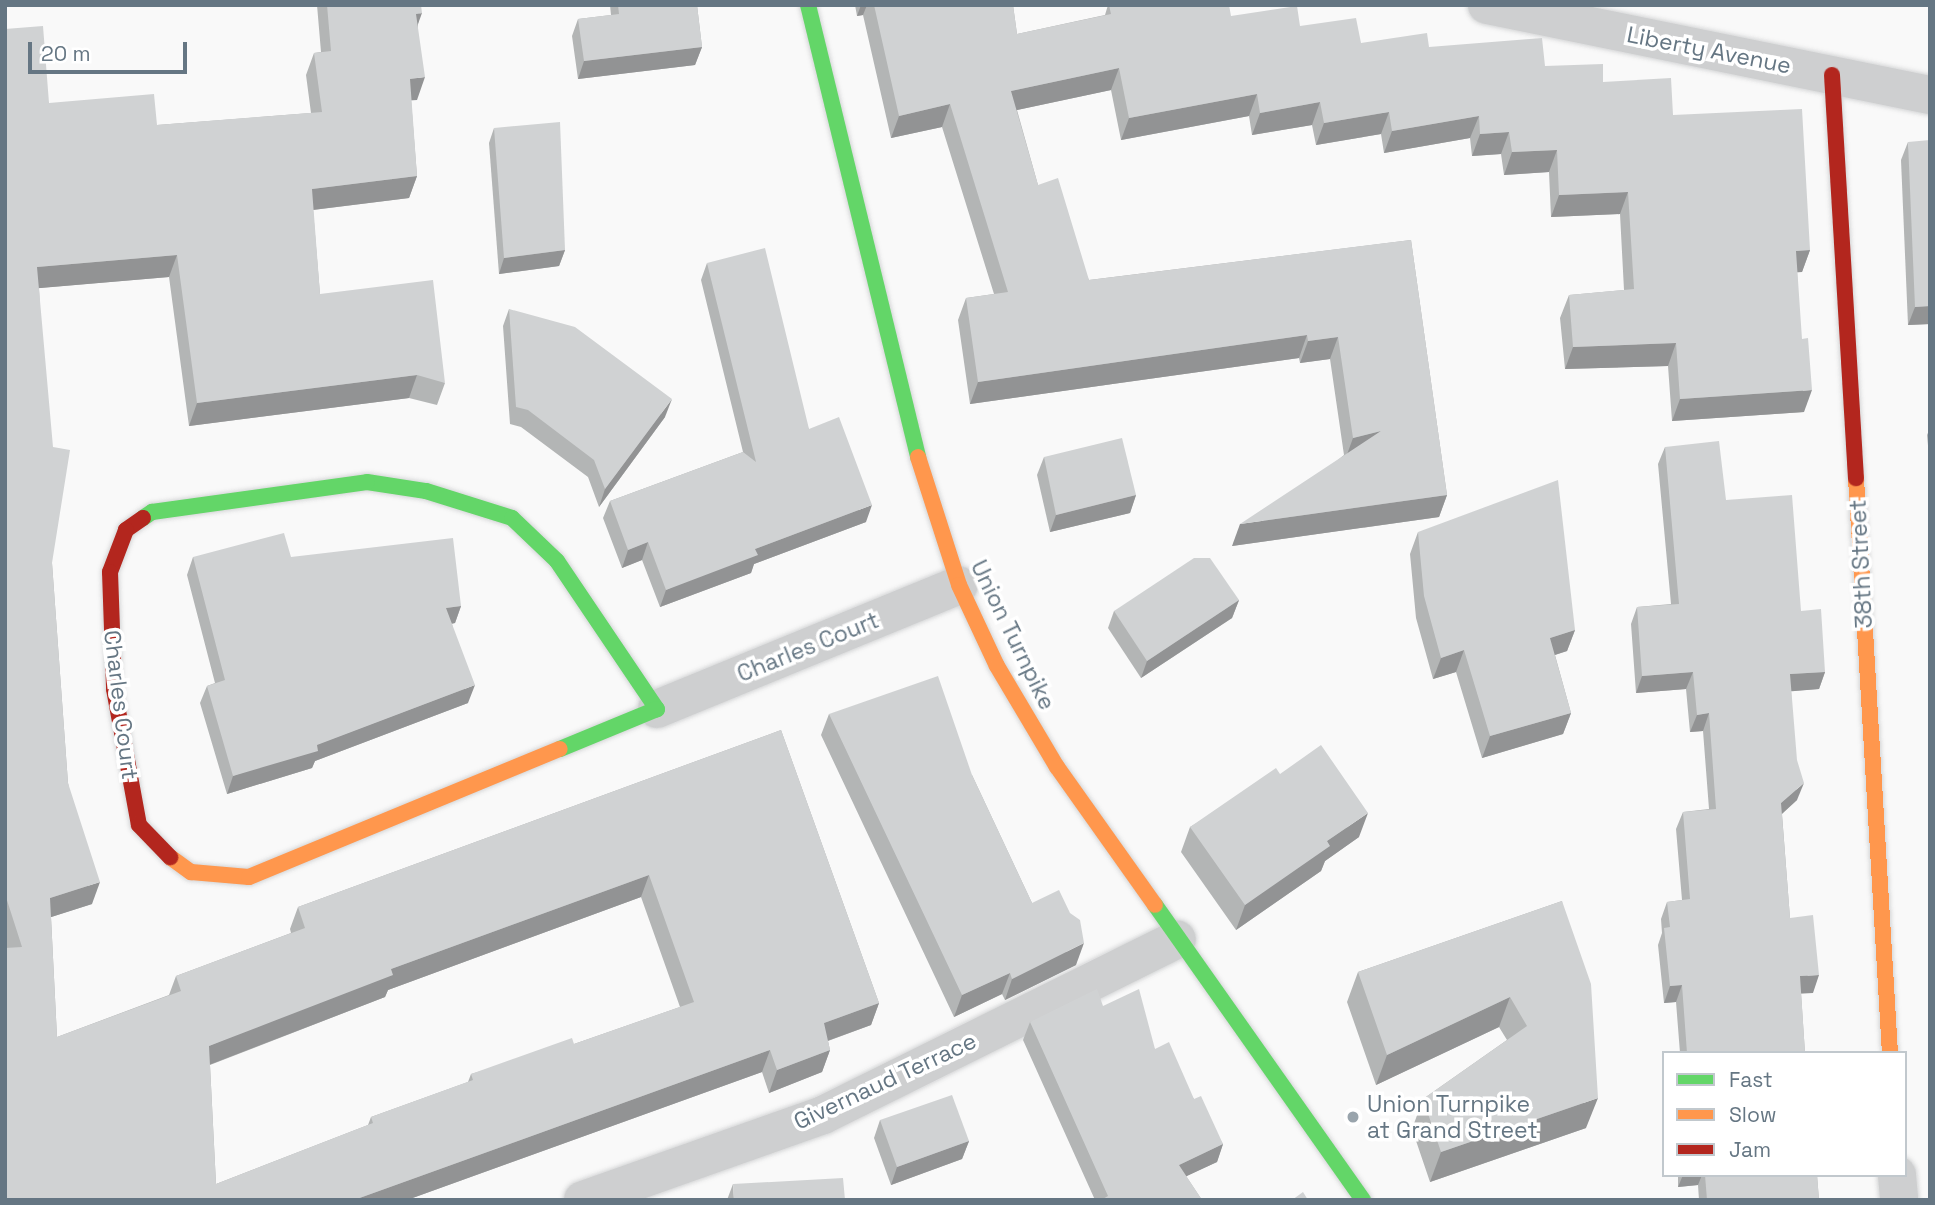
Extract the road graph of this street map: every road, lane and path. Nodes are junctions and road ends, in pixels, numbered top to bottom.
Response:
1 (807, 5) edge
2 (1487, 5) edge
3 (1832, 75) junction
4 (1930, 95) edge
5 (959, 585) junction
6 (657, 709) junction
7 (1177, 939) junction
8 (1890, 1051) edge
9 (1897, 1177) edge
10 (583, 1200) edge
11 (1363, 1200) edge
12 (1899, 1200) edge

1 - 5 street, Union Turnpike
2 - 3 street, Liberty Avenue
3 - 4 street, Liberty Avenue
3 - 8 street, 38th Street
5 - 6 street, Charles Court
5 - 7 street, Union Turnpike
6 - 6 street, Charles Court
7 - 10 street, Givernaud Terrace
7 - 11 street, Union Turnpike
9 - 12 street

